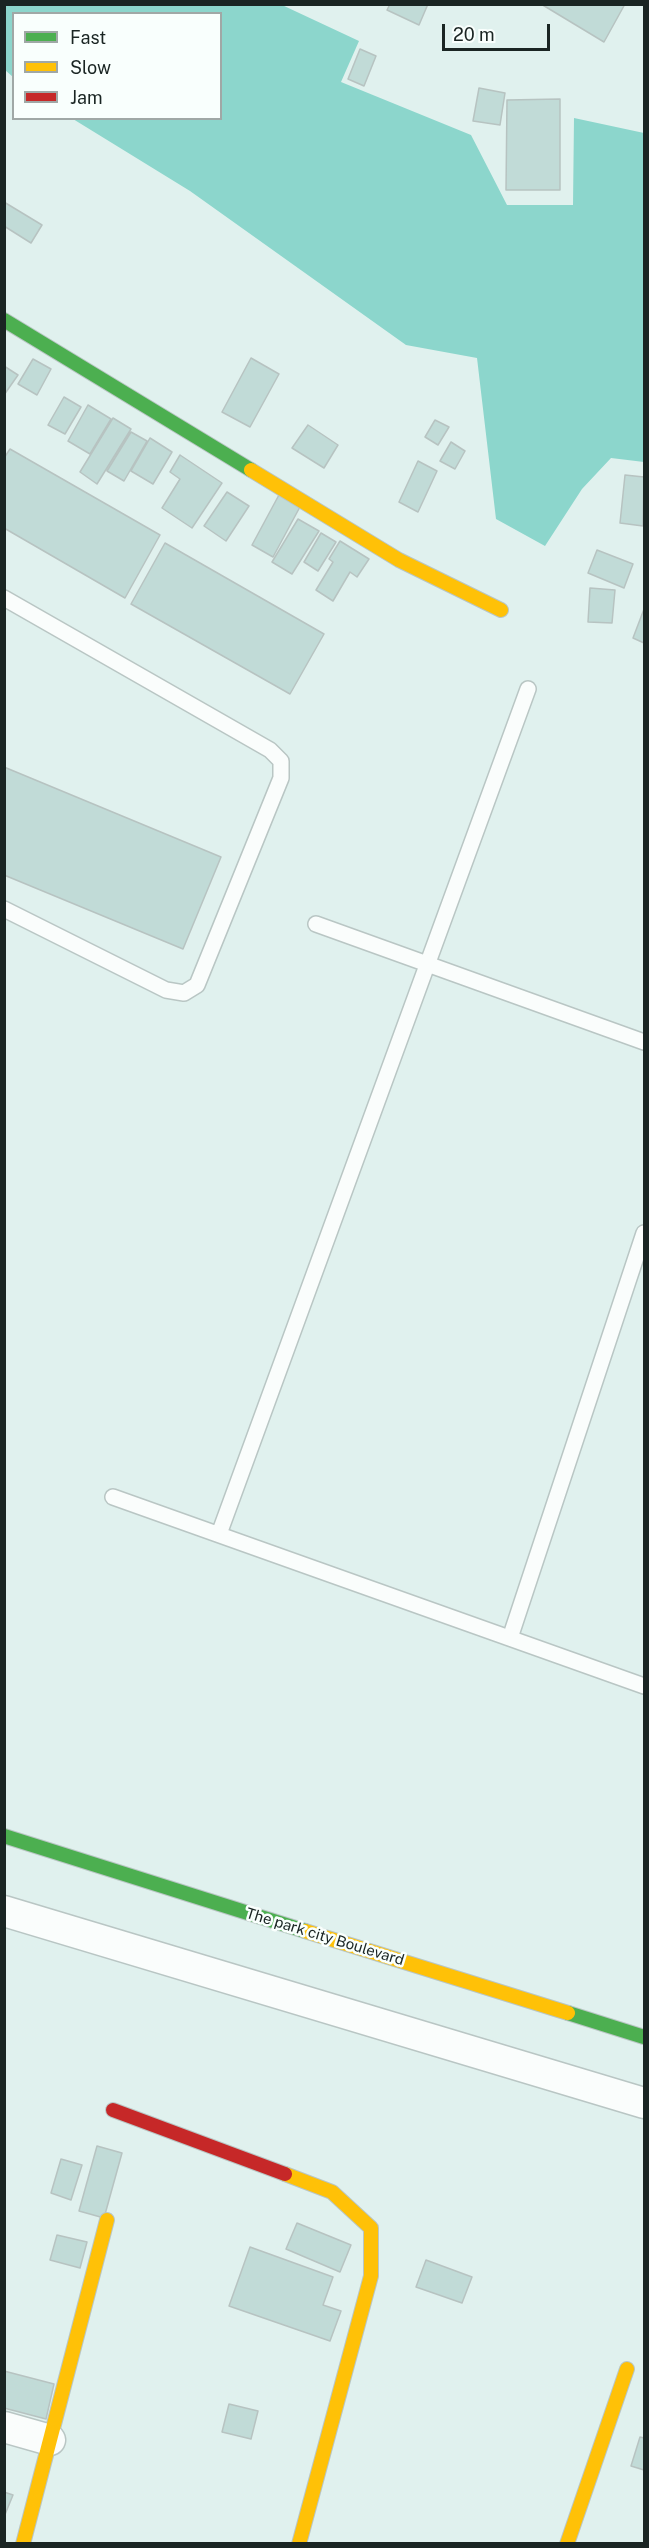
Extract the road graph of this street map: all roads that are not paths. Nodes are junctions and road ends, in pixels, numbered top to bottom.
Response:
1 (4, 320) edge
2 (4, 598) edge
3 (501, 610) dead end
4 (528, 689) dead end
5 (4, 909) edge
6 (316, 924) dead end
7 (428, 964) junction
8 (645, 1042) edge
9 (645, 1233) edge
10 (113, 1497) dead end
11 (219, 1534) junction
12 (510, 1638) junction
13 (645, 1686) edge
14 (4, 1836) edge
15 (4, 1911) edge
16 (645, 2037) edge
17 (645, 2103) edge
18 (113, 2110) dead end
19 (107, 2220) dead end
20 (627, 2369) dead end
21 (4, 2427) edge
22 (50, 2440) junction
23 (23, 2544) edge
24 (299, 2544) edge
25 (567, 2544) edge

1 - 3 street
2 - 5 lane
4 - 7 lane
6 - 7 lane
7 - 8 lane
7 - 11 lane
9 - 12 lane
10 - 11 lane
11 - 12 lane
12 - 13 lane
14 - 16 street, The park city Boulevard
15 - 17 street
18 - 24 street
19 - 22 street
20 - 25 street
21 - 22 street
22 - 23 street

